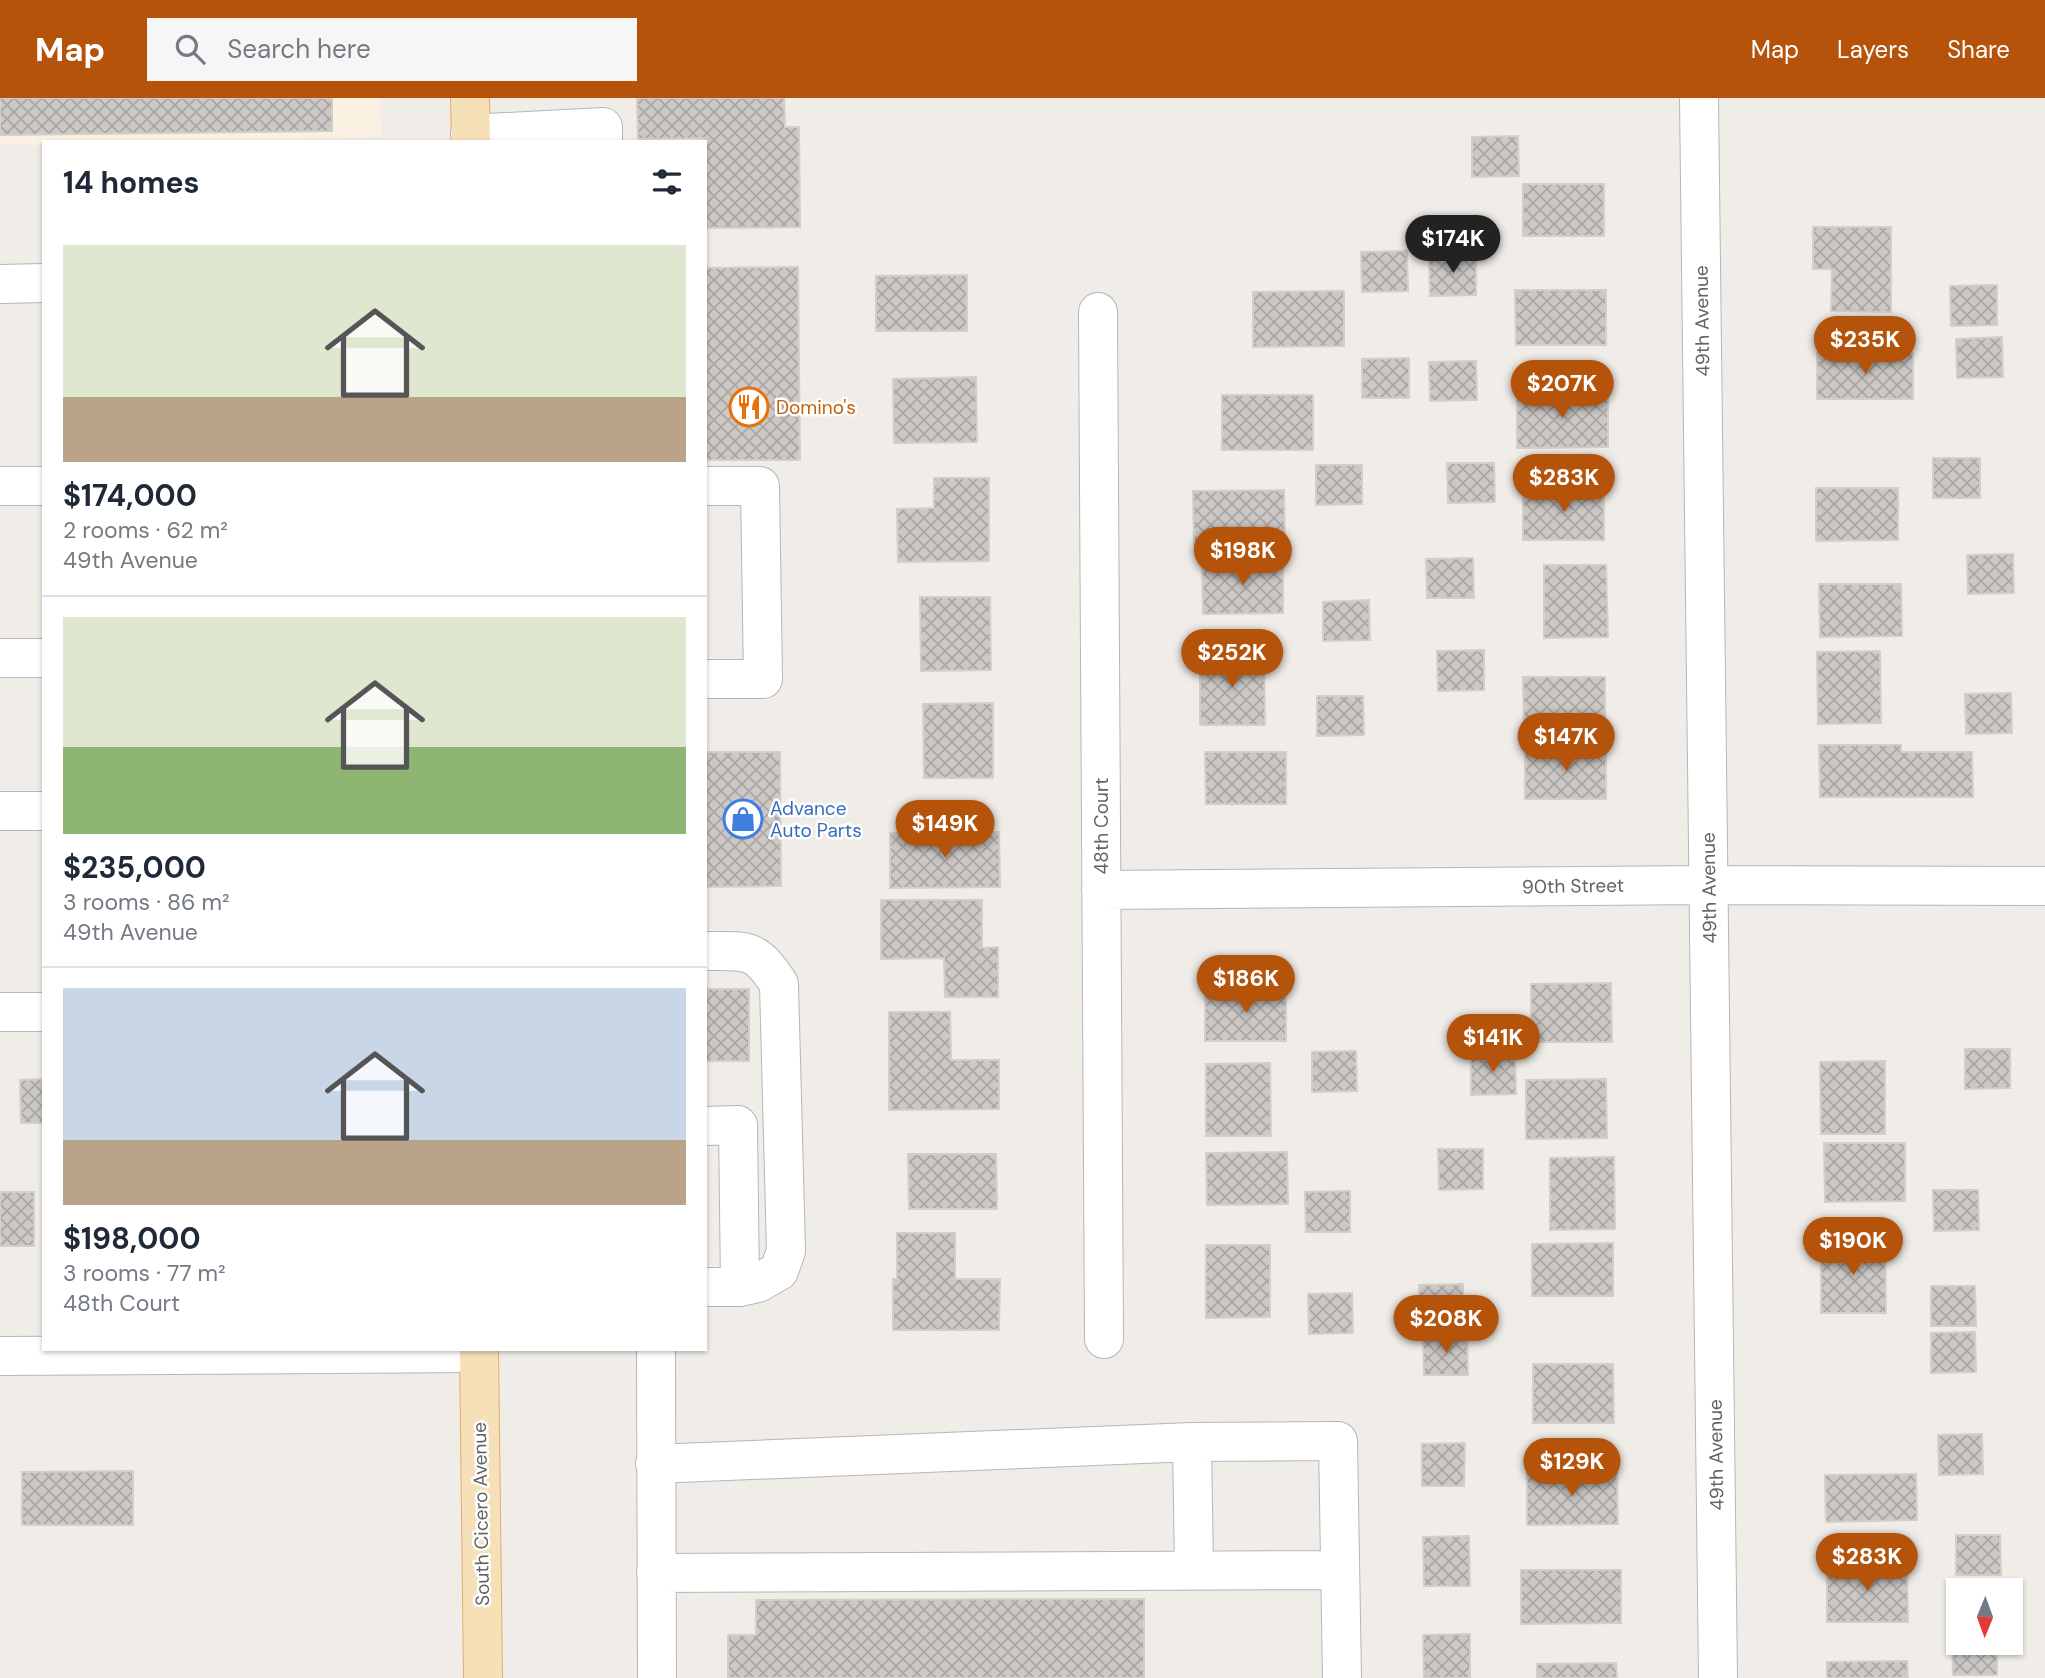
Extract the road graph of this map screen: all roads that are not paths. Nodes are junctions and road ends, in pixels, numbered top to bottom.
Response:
1 (1699, 98) edge
2 (471, 124) edge
3 (603, 140) edge
4 (42, 283) edge
5 (0, 284) edge
6 (1098, 312) dead end
7 (0, 486) edge
8 (42, 486) edge
9 (707, 486) edge
10 (0, 658) edge
11 (42, 658) edge
12 (707, 679) edge
13 (0, 811) edge
14 (42, 811) edge
15 (1709, 885) junction
16 (2045, 886) edge
17 (1101, 890) junction
18 (707, 951) edge
19 (0, 1012) edge
20 (42, 1012) edge
21 (707, 1126) edge
22 (722, 1287) edge
23 (1104, 1339) dead end
24 (480, 1351) edge
25 (656, 1354) dead end
26 (0, 1356) edge
27 (1192, 1442) junction
28 (655, 1464) junction
29 (1194, 1569) junction
30 (1340, 1570) junction
31 (656, 1573) junction
32 (483, 1678) edge
33 (657, 1678) edge
34 (1342, 1678) edge
35 (1718, 1678) edge

1 - 15 street, 49th Avenue
2 - 3 street
4 - 5 street
6 - 17 street, 48th Court
7 - 8 street
9 - 12 street
10 - 11 street
13 - 14 street
15 - 16 street, 90th Street
15 - 17 street, 90th Street
15 - 35 street, 49th Avenue
17 - 23 street, 48th Court
18 - 22 street
19 - 20 street
21 - 22 street
24 - 26 street
24 - 32 main road, South Cicero Avenue
25 - 28 street
27 - 28 street
27 - 29 street
27 - 30 street
28 - 31 street
29 - 30 street
29 - 31 street
30 - 34 street
31 - 33 street

